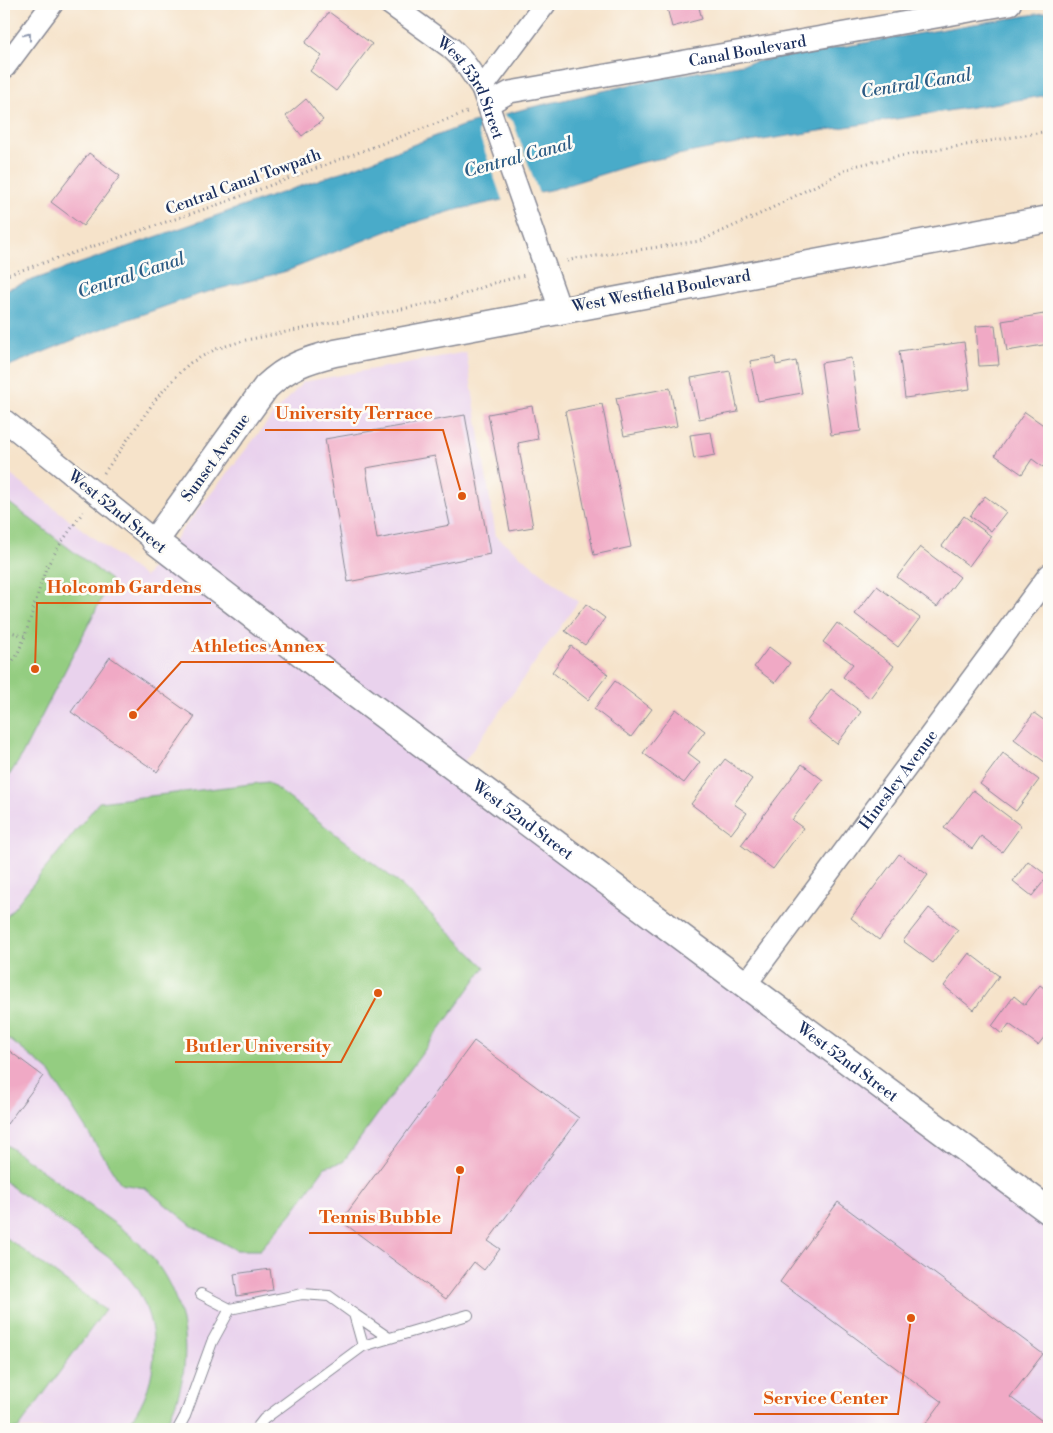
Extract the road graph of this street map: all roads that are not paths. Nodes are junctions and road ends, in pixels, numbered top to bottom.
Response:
1 (52, 4) edge
2 (390, 4) edge
3 (545, 4) edge
4 (1010, 4) edge
5 (4, 68) edge
6 (485, 96) junction
7 (1049, 219) edge
8 (560, 309) junction
9 (278, 376) joint
10 (4, 420) edge
11 (155, 541) junction
12 (1049, 575) edge
13 (746, 984) junction
14 (1047, 1205) edge
15 (201, 1294) dead end
16 (230, 1309) junction
17 (354, 1314) junction
18 (468, 1315) dead end
19 (389, 1338) junction
20 (363, 1346) junction
21 (178, 1429) edge
22 (256, 1429) edge

5 -> 1 street
2 - 6 street, West 53rd Street
3 - 6 street
4 - 6 street, Canal Boulevard
6 - 8 street, West 53rd Street
7 - 8 street, West Westfield Boulevard
8 - 9 street, West Westfield Boulevard
9 - 11 street, Sunset Avenue
10 - 11 street, West 52nd Street
11 - 13 street, West 52nd Street
12 - 13 street, Hinesley Avenue
13 - 14 street, West 52nd Street
15 - 16 lane
16 - 17 lane
16 - 21 lane
17 - 19 lane
17 - 20 lane
18 - 19 lane
19 - 20 lane
20 - 22 lane

